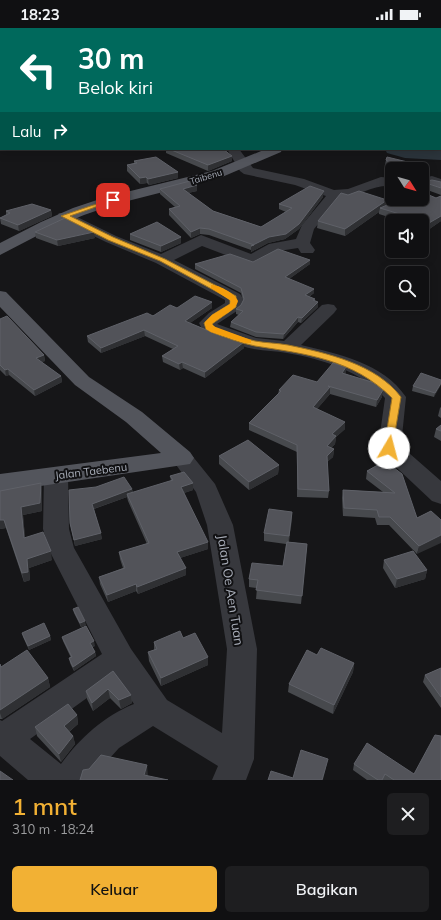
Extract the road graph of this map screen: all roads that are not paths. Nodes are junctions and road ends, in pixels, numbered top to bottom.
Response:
1 (234, 150) edge
2 (274, 150) edge
3 (243, 165) junction
4 (429, 181) edge
5 (385, 182) edge
6 (441, 183) edge
7 (333, 194) junction
8 (64, 216) junction
9 (0, 250) edge
10 (162, 260) junction
11 (252, 260) junction
12 (271, 266) edge
13 (0, 296) edge
14 (328, 309) dead end
15 (288, 347) junction
16 (182, 458) junction
17 (56, 476) junction
18 (0, 482) edge
19 (441, 495) edge
20 (120, 658) junction
21 (156, 710) junction
22 (2, 736) edge
23 (233, 770) edge
24 (54, 780) edge
25 (71, 780) edge

1 - 3 street
2 - 3 main road, Taibenu
3 - 7 street
3 - 8 main road, Taibenu
4 - 6 street
5 - 7 street
7 - 11 street
8 - 9 main road, Taibenu
8 - 10 street
10 - 11 street
10 - 15 street
11 - 12 street
13 - 16 main road
14 - 15 street
15 - 19 street
16 - 17 main road, Jalan Taebenu
16 - 23 street, Jalan Oe Aen Tuan
17 - 18 main road, Jalan Taebenu
17 - 20 street
20 - 21 street
20 - 22 street
21 - 23 street
21 - 25 street
22 - 24 street

